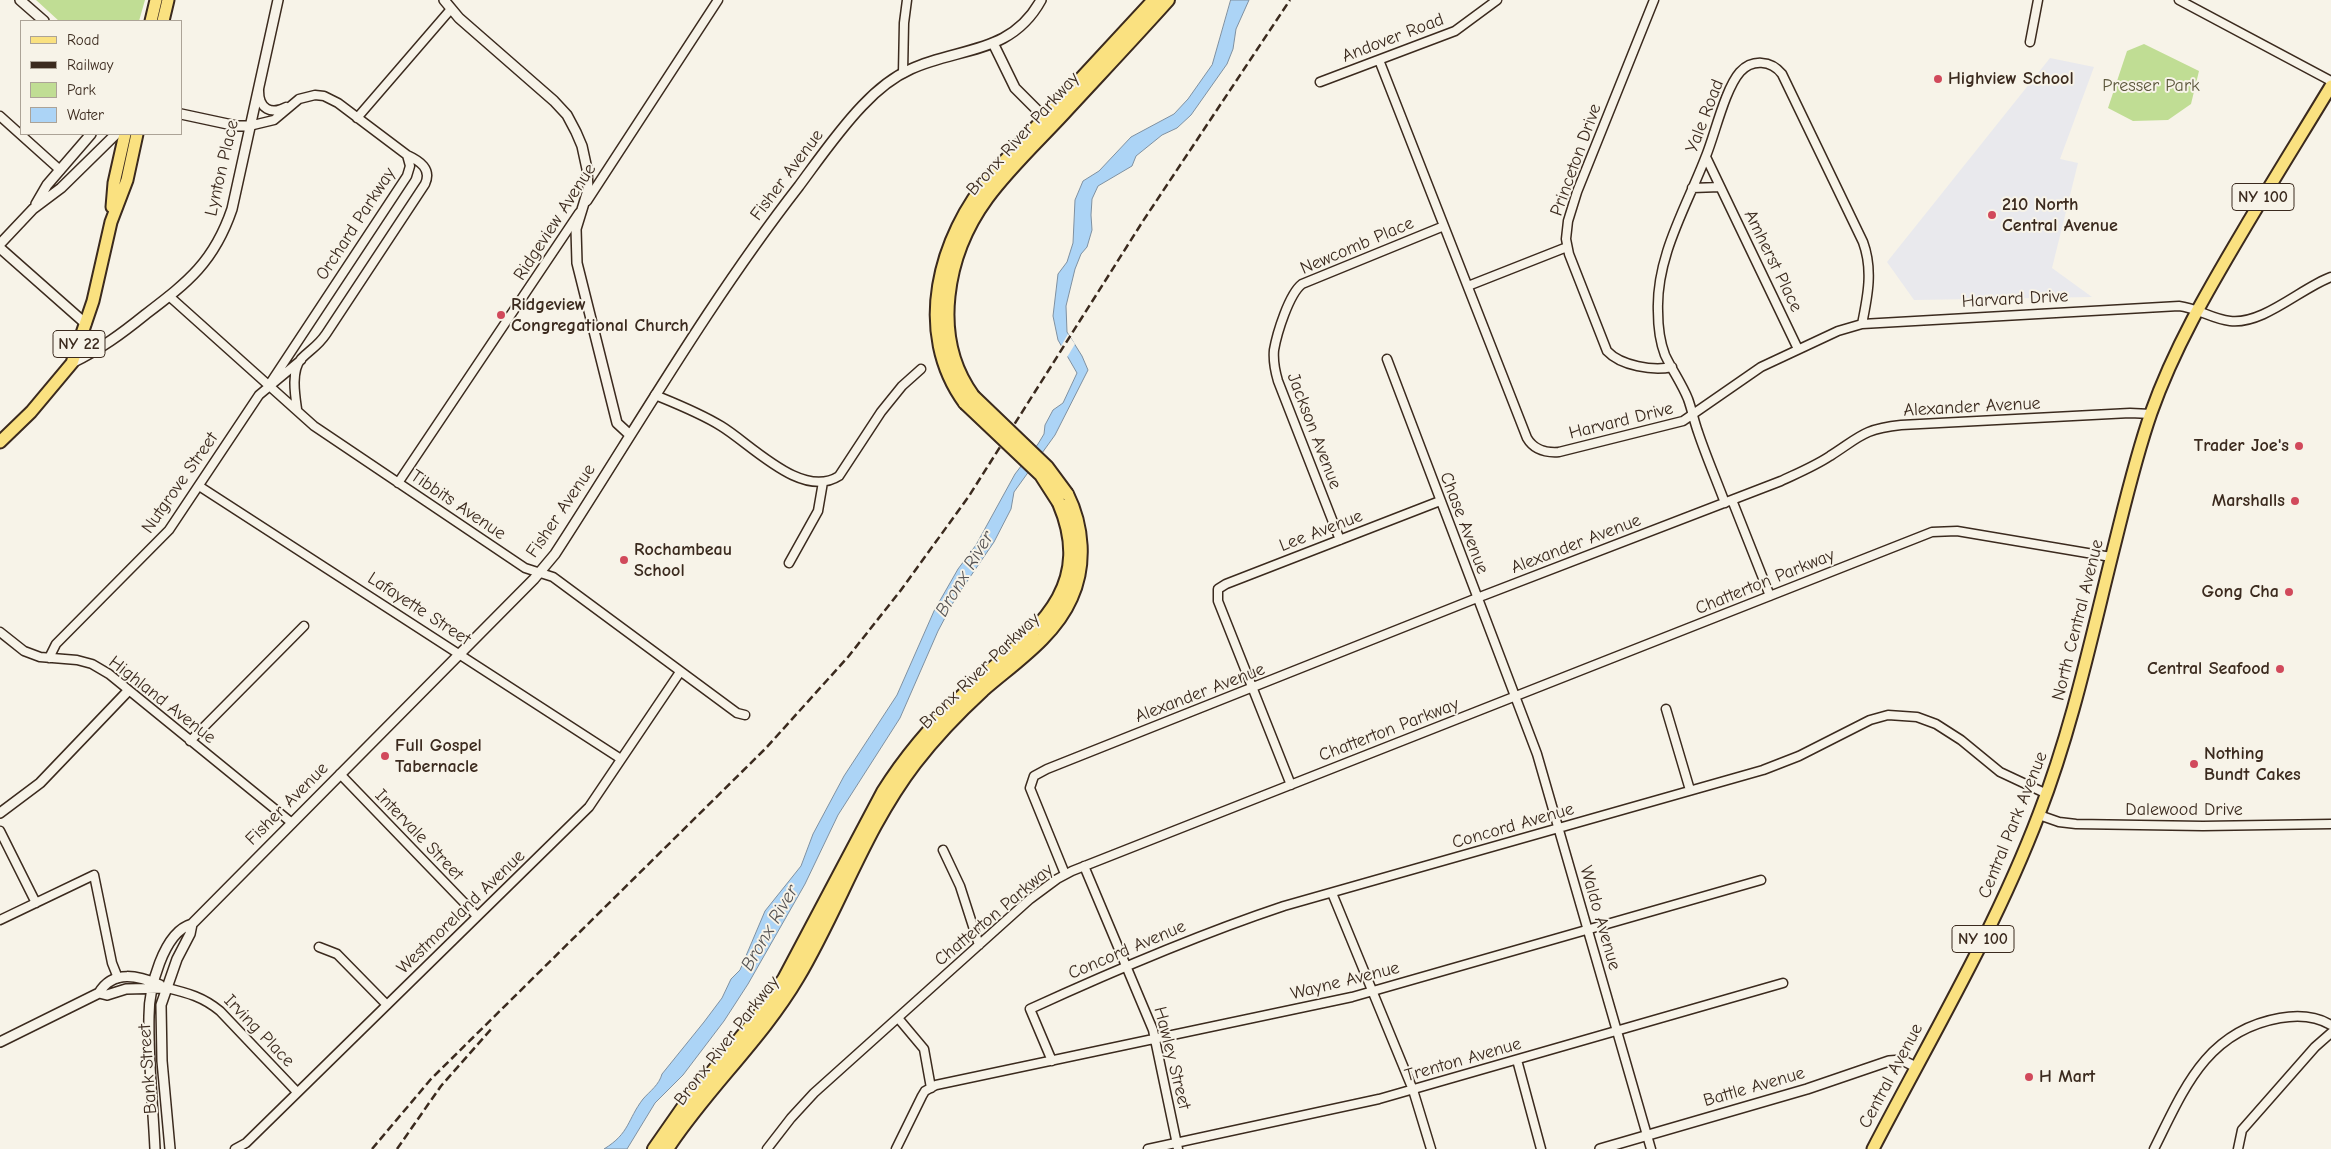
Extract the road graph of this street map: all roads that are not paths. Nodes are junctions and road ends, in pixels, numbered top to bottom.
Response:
1 (20, 0) edge
2 (156, 0) edge
3 (168, 0) edge
4 (278, 0) edge
5 (444, 0) edge
6 (718, 0) edge
7 (907, 0) edge
8 (1041, 0) edge
9 (1154, 0) edge
10 (1168, 0) edge
11 (1497, 0) edge
12 (1654, 0) edge
13 (2038, 0) edge
14 (2179, 0) edge
15 (451, 9) junction
16 (43, 20) edge
17 (154, 20) edge
18 (2030, 42) dead end
19 (993, 43) junction
20 (1380, 60) junction
21 (903, 73) junction
22 (2331, 81) edge
23 (1320, 82) dead end
24 (258, 85) junction
25 (2331, 86) edge
26 (292, 104) junction
27 (182, 114) edge
28 (0, 116) edge
29 (357, 118) junction
30 (1045, 118) junction
31 (249, 126) junction
32 (20, 134) edge
33 (21, 135) edge
34 (90, 135) edge
35 (115, 135) edge
36 (125, 135) edge
37 (137, 135) edge
38 (407, 155) junction
39 (1706, 157) junction
40 (60, 170) junction
41 (1720, 187) junction
42 (1692, 188) junction
43 (582, 208) junction
44 (33, 209) junction
45 (111, 222) junction
46 (1444, 226) junction
47 (0, 244) edge
48 (1567, 247) junction
49 (0, 248) edge
50 (2331, 277) edge
51 (1468, 286) junction
52 (169, 296) junction
53 (1290, 302) joint
54 (2197, 310) junction
55 (86, 324) junction
56 (1862, 324) junction
57 (1798, 349) junction
58 (301, 360) junction
59 (1388, 360) dead end
60 (72, 363) junction
61 (1672, 367) junction
62 (921, 369) dead end
63 (269, 386) junction
64 (655, 395) junction
65 (969, 399) junction
66 (296, 410) junction
67 (2151, 414) junction
68 (1693, 415) junction
69 (630, 435) junction
70 (0, 442) edge
71 (823, 482) junction
72 (398, 483) junction
73 (199, 486) junction
74 (1063, 498) junction
75 (1440, 501) junction
76 (1729, 501) junction
77 (1340, 540) junction
78 (2111, 557) junction
79 (789, 564) dead end
80 (540, 572) junction
81 (1770, 596) junction
82 (1477, 598) junction
83 (304, 626) dead end
84 (0, 632) edge
85 (460, 654) junction
86 (49, 658) junction
87 (680, 672) junction
88 (1252, 688) junction
89 (128, 691) junction
90 (1515, 697) junction
91 (1666, 709) dead end
92 (746, 715) dead end
93 (190, 741) junction
94 (2062, 749) joint
95 (621, 759) junction
96 (340, 774) junction
97 (1291, 784) junction
98 (1690, 790) junction
99 (2047, 794) junction
100 (0, 814) edge
101 (2039, 815) junction
102 (292, 823) junction
103 (2331, 824) edge
104 (1559, 828) junction
105 (0, 831) edge
106 (942, 850) dead end
107 (1084, 866) junction
108 (1065, 874) junction
109 (1761, 880) dead end
110 (1332, 893) junction
111 (36, 903) junction
112 (477, 916) junction
113 (0, 920) edge
114 (192, 924) junction
115 (1587, 930) junction
116 (979, 945) junction
117 (319, 947) dead end
118 (1127, 965) junction
119 (118, 978) junction
120 (1783, 983) dead end
121 (154, 986) junction
122 (167, 988) junction
123 (1373, 992) junction
124 (99, 993) junction
125 (388, 1004) junction
126 (898, 1018) junction
127 (1941, 1020) joint
128 (2331, 1025) edge
129 (1617, 1031) junction
130 (2331, 1033) edge
131 (1155, 1039) junction
132 (0, 1042) edge
133 (1516, 1060) junction
134 (1052, 1061) junction
135 (1916, 1067) junction
136 (931, 1088) junction
137 (1413, 1090) junction
138 (297, 1092) junction
139 (1647, 1135) junction
140 (1178, 1146) edge
141 (155, 1149) edge
142 (170, 1149) edge
143 (235, 1149) edge
144 (654, 1149) edge
145 (666, 1149) edge
146 (767, 1149) edge
147 (896, 1149) edge
148 (1148, 1149) edge
149 (1431, 1149) edge
150 (1541, 1149) edge
151 (1600, 1149) edge
152 (1651, 1149) edge
153 (1873, 1149) edge
154 (2154, 1149) edge
155 (2238, 1149) edge

1 - 16 street
2 - 17 main road
3 - 17 main road
4 - 24 street, Lynton Place
5 - 15 street
6 - 43 street, Ridgeview Avenue
7 - 21 street
8 - 19 street, Fisher Avenue
9 - 30 highway, Bronx River Parkway
10 - 65 highway, Bronx River Parkway
11 - 20 street, Andover Road
12 - 48 street, Princeton Drive
13 - 18 street
14 - 22 street
15 - 29 street
15 - 43 street
19 - 21 street, Fisher Avenue
19 - 30 street
20 - 23 street, Andover Road
20 - 46 street, Harvard Drive
21 - 64 street, Fisher Avenue
24 - 26 street
24 - 31 street, Lynton Place
25 - 54 main road, NY 100
26 - 29 street
26 - 31 street
27 - 31 street
28 - 32 street
29 - 38 street
30 - 65 highway, Bronx River Parkway
31 - 52 street, Lynton Place
33 - 40 street
34 - 40 street
35 - 44 street
36 - 45 main road, NY 22
37 - 45 main road, NY 22
38 - 58 street, Orchard Parkway
38 - 63 street, Orchard Parkway
39 - 41 street, Amherst Place
39 - 42 street, Yale Road
39 - 56 street, Yale Road
40 - 44 street
41 - 42 street
41 - 57 street, Amherst Place
42 - 61 street, Yale Road
43 - 69 street
43 - 72 street, Ridgeview Avenue
44 - 47 street
45 - 55 main road, NY 22
46 - 51 street, Harvard Drive
46 - 53 street, Newcomb Place
48 - 51 street
48 - 61 street, Princeton Drive
49 - 55 street
50 - 54 street, Harvard Drive
51 - 68 street, Harvard Drive
52 - 60 street, Lynton Place
52 - 63 street, Tibbits Avenue
53 - 77 street, Jackson Avenue
54 - 56 street, Harvard Drive
54 - 67 main road, NY 100
55 - 60 main road, NY 22
56 - 57 street, Harvard Drive
57 - 68 street, Harvard Drive
58 - 63 street, Orchard Parkway
58 - 66 street
59 - 75 street, Chase Avenue
60 - 70 main road, NY 22
61 - 68 street, Yale Road
62 - 71 street
63 - 66 street, Tibbits Avenue
63 - 73 street, Nutgrove Street
64 - 69 street, Fisher Avenue
64 - 71 street
65 - 74 highway, Bronx River Parkway, bridge
66 - 72 street, Tibbits Avenue
67 - 76 street, Alexander Avenue
67 - 78 main road, North Central Avenue / NY 100
68 - 76 street, Yale Road
69 - 80 street, Fisher Avenue
71 - 79 street
72 - 80 street, Tibbits Avenue
73 - 85 street, Lafayette Street
73 - 86 street, Nutgrove Street
74 - 144 highway, Bronx River Parkway
74 - 145 highway, Bronx River Parkway
75 - 77 street, Lee Avenue
75 - 82 street, Chase Avenue
76 - 81 street, Yale Road
76 - 82 street, Alexander Avenue
77 - 88 street, Lee Avenue
78 - 81 street, Chatterton Parkway
78 - 94 main road, North Central Avenue / NY 100
80 - 85 street, Fisher Avenue
80 - 87 street, Tibbits Avenue
81 - 90 street, Chatterton Parkway
82 - 88 street, Alexander Avenue
82 - 90 street, Chase Avenue
83 - 93 street
84 - 86 street, Highland Avenue
85 - 95 street, Lafayette Street
85 - 96 street, Fisher Avenue
86 - 89 street, Highland Avenue
87 - 92 street, Tibbits Avenue
87 - 95 street, Westmoreland Avenue
88 - 97 street
88 - 108 street, Alexander Avenue
89 - 93 street, Highland Avenue
89 - 100 street
90 - 97 street, Chatterton Parkway
90 - 104 street, Waldo Avenue
91 - 98 street
93 - 102 street, Highland Avenue
94 - 99 main road, Central Park Avenue / NY 100
95 - 112 street, Westmoreland Avenue
96 - 102 street, Fisher Avenue
96 - 112 street, Intervale Street
97 - 107 street, Chatterton Parkway
98 - 99 street, Concord Avenue
98 - 104 street, Concord Avenue
99 - 101 main road, Central Park Avenue / NY 100
101 - 103 street, Dalewood Drive
101 - 127 main road, Central Park Avenue / NY 100
102 - 114 street, Fisher Avenue
104 - 110 street, Concord Avenue
104 - 115 street, Waldo Avenue
105 - 111 street
106 - 116 street
107 - 108 street, Chatterton Parkway
107 - 118 street, Hawley Street
108 - 116 street, Chatterton Parkway
109 - 115 street, Wayne Avenue
110 - 118 street, Concord Avenue
110 - 123 street
111 - 113 street
111 - 119 street
112 - 125 street, Westmoreland Avenue
114 - 121 street, Fisher Avenue
114 - 122 street, Fisher Avenue
115 - 123 street, Wayne Avenue
115 - 129 street, Waldo Avenue
116 - 126 street, Chatterton Parkway
117 - 125 street
118 - 131 street, Hawley Street
118 - 134 street, Concord Avenue
119 - 121 street
119 - 124 street
120 - 129 street, Trenton Avenue
121 - 122 street
121 - 124 street
121 - 141 street, Bank Street
122 - 138 street, Irving Place
122 - 142 street, Bank Street
123 - 131 street, Wayne Avenue
123 - 137 street
124 - 132 street
125 - 138 street, Westmoreland Avenue
126 - 136 street
126 - 146 street, Chatterton Parkway
127 - 135 main road, Central Avenue / NY 100
128 - 154 street
129 - 133 street, Trenton Avenue
129 - 139 street, Waldo Avenue
130 - 155 street
131 - 134 street, Wayne Avenue
131 - 140 street, Hawley Street
133 - 137 street, Trenton Avenue
133 - 150 street
134 - 136 street, Wayne Avenue
135 - 139 street, Battle Avenue
135 - 153 main road, Central Avenue / NY 100
136 - 147 street
137 - 140 street, Trenton Avenue
137 - 149 street
138 - 143 street, Westmoreland Avenue
139 - 151 street, Battle Avenue
139 - 152 street, Waldo Avenue
140 - 148 street, Trenton Avenue

